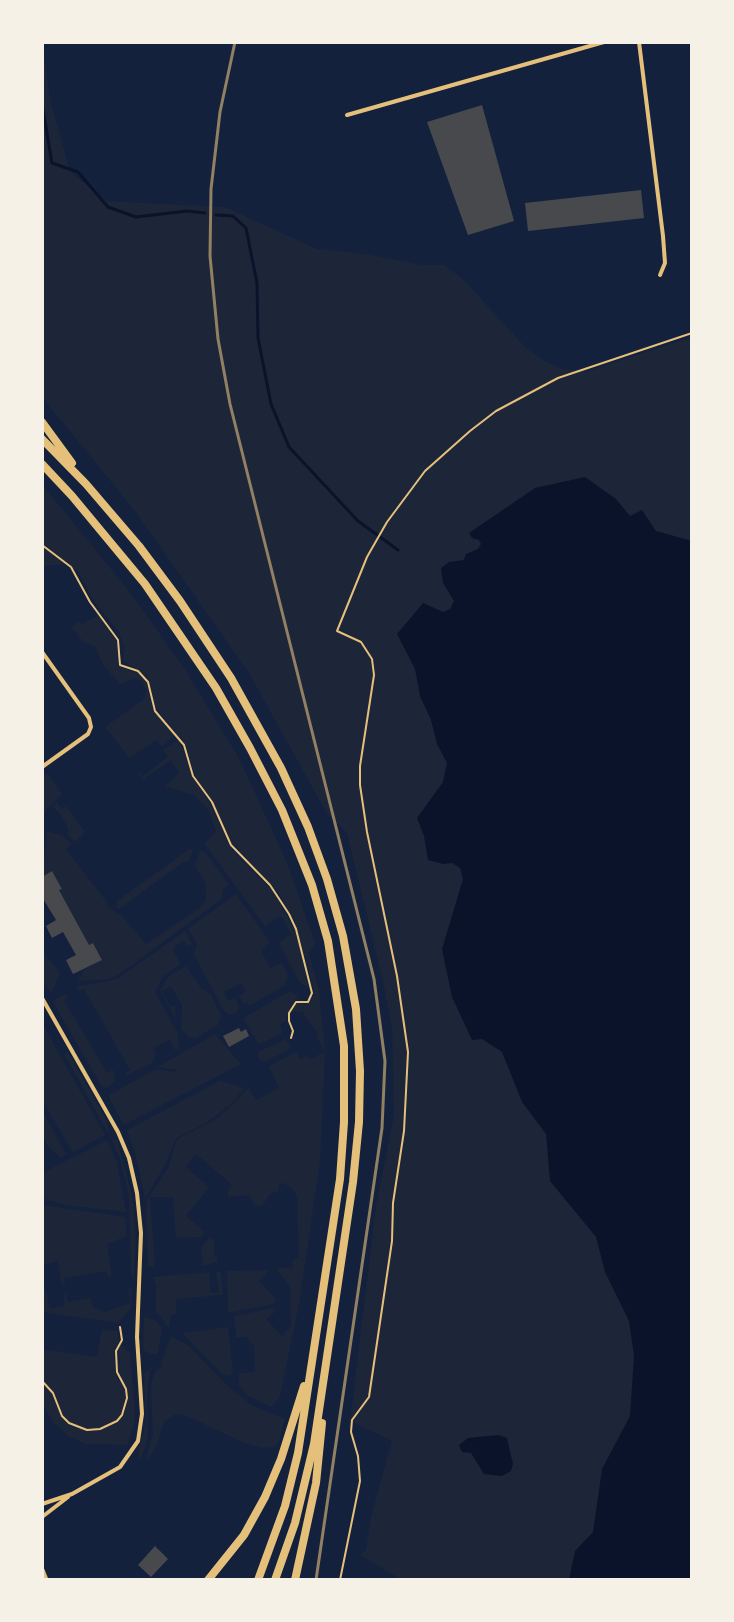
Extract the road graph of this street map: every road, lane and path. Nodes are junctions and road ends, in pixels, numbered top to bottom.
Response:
1 (604, 42) edge
2 (639, 42) edge
3 (347, 115) dead end
4 (660, 275) dead end
5 (692, 333) edge
6 (42, 422) edge
7 (42, 439) edge
8 (42, 464) edge
9 (86, 484) junction
10 (42, 545) edge
11 (42, 652) edge
12 (42, 767) edge
13 (42, 998) edge
14 (291, 1038) dead end
15 (120, 1327) dead end
16 (315, 1346) junction
17 (42, 1381) edge
18 (323, 1395) junction
19 (72, 1494) junction
20 (42, 1504) edge
21 (42, 1517) edge
22 (42, 1570) edge
23 (46, 1580) edge
24 (208, 1580) edge
25 (258, 1580) edge
26 (275, 1580) edge
27 (295, 1580) edge
28 (340, 1580) edge

1 - 3 street
2 - 4 street
5 - 28 path
6 - 9 highway
7 - 9 highway
8 - 16 highway
9 - 18 highway
10 - 14 path
11 - 12 street
13 - 19 street
15 - 17 path
16 - 24 highway
16 - 25 highway
18 - 26 highway
18 - 27 highway
19 - 20 street
19 - 21 street
22 - 23 street

